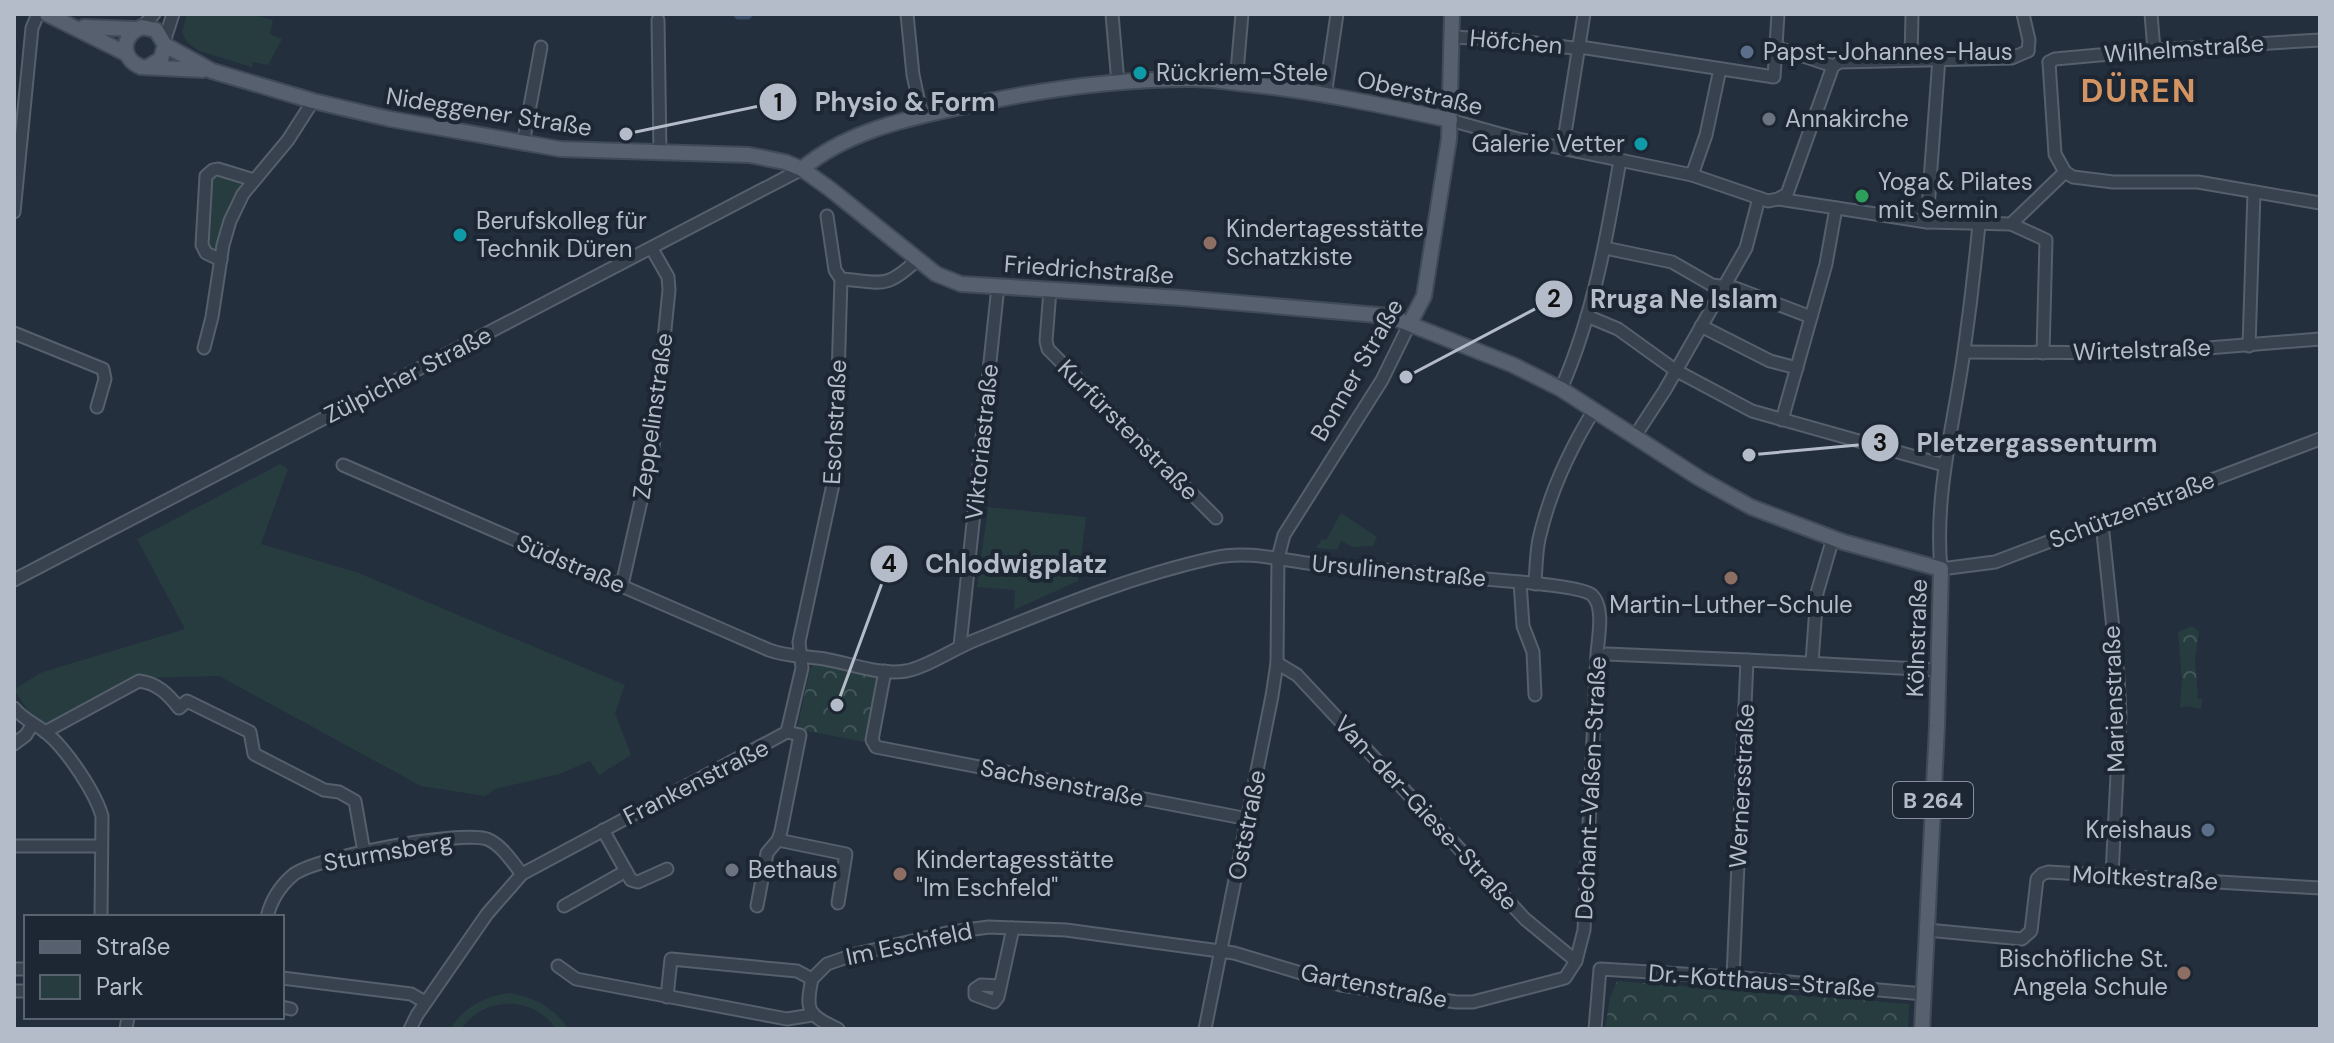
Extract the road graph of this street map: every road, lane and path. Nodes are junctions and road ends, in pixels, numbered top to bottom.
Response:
1 (38, 14) edge
2 (47, 14) edge
3 (154, 14) edge
4 (173, 14) edge
5 (907, 14) edge
6 (1112, 14) edge
7 (1242, 14) edge
8 (1337, 14) edge
9 (1452, 14) edge
10 (1584, 14) edge
11 (1778, 14) edge
12 (1912, 14) edge
13 (2023, 14) edge
14 (2151, 14) edge
15 (658, 20) dead end
16 (75, 26) junction
17 (138, 28) junction
18 (1451, 37) junction
19 (2320, 40) edge
20 (165, 44) junction
21 (1776, 44) junction
22 (541, 47) dead end
23 (1580, 47) junction
24 (2154, 50) junction
25 (2028, 51) junction
26 (125, 53) junction
27 (1939, 58) junction
28 (1911, 60) junction
29 (2049, 62) junction
30 (1833, 66) junction
31 (148, 67) junction
32 (1720, 69) junction
33 (212, 71) junction
34 (1118, 83) junction
35 (1236, 83) junction
36 (1325, 96) junction
37 (313, 101) junction
38 (922, 116) junction
39 (1450, 120) junction
40 (18, 134) edge
41 (523, 144) junction
42 (1563, 146) junction
43 (660, 153) junction
44 (1620, 160) junction
45 (802, 169) junction
46 (2065, 172) junction
47 (1692, 175) junction
48 (254, 180) junction
49 (2254, 192) junction
50 (1759, 198) junction
51 (1778, 199) junction
52 (2320, 203) edge
53 (1836, 208) junction
54 (14, 212) edge
55 (827, 216) dead end
56 (1927, 222) junction
57 (1979, 224) junction
58 (2011, 224) junction
59 (1605, 248) junction
60 (652, 249) junction
61 (221, 260) junction
62 (917, 260) junction
63 (841, 279) junction
64 (998, 286) junction
65 (1725, 287) junction
66 (1050, 290) junction
67 (1587, 316) junction
68 (1811, 317) junction
69 (1410, 323) junction
70 (1701, 326) junction
71 (14, 333) edge
72 (2320, 339) edge
73 (2249, 346) junction
74 (204, 348) dead end
75 (1964, 352) junction
76 (2043, 353) junction
77 (1797, 368) junction
78 (1675, 370) junction
79 (1561, 389) junction
80 (97, 407) dead end
81 (1594, 410) junction
82 (1782, 420) junction
83 (1635, 436) junction
84 (2320, 439) edge
85 (343, 465) dead end
86 (1944, 465) junction
87 (1216, 518) dead end
88 (2102, 523) junction
89 (1833, 538) junction
90 (1278, 558) junction
91 (1941, 569) junction
92 (14, 580) edge
93 (1520, 582) junction
94 (1535, 584) junction
95 (622, 585) junction
96 (1597, 602) joint
97 (960, 646) junction
98 (1607, 654) dead end
99 (801, 657) junction
100 (1747, 660) junction
101 (1812, 662) junction
102 (1277, 663) junction
103 (1938, 670) junction
104 (885, 671) junction
105 (1535, 695) dead end
106 (14, 708) edge
107 (32, 725) junction
108 (45, 732) junction
109 (787, 732) junction
110 (14, 744) edge
111 (1248, 819) junction
112 (603, 830) junction
113 (778, 840) junction
114 (14, 846) edge
115 (101, 846) junction
116 (364, 852) junction
117 (667, 869) dead end
118 (626, 871) junction
119 (522, 874) junction
120 (2112, 875) junction
121 (2320, 888) edge
122 (838, 903) dead end
123 (564, 906) dead end
124 (757, 906) dead end
125 (101, 915) edge
126 (268, 915) edge
127 (1013, 928) junction
128 (1927, 930) junction
129 (1222, 952) junction
130 (558, 966) dead end
131 (1573, 967) junction
132 (1733, 977) junction
133 (284, 978) edge
134 (812, 979) junction
135 (1000, 986) dead end
136 (1924, 994) junction
137 (667, 997) junction
138 (425, 1002) junction
139 (812, 1015) junction
140 (410, 1029) edge
141 (838, 1029) edge
142 (1205, 1029) edge
143 (1595, 1029) edge
144 (1922, 1029) edge

1 - 40 street
2 - 16 main road
3 - 17 street
4 - 20 street
5 - 38 street
6 - 34 street
7 - 35 street
8 - 36 street
9 - 18 main road, Bonner Straße
10 - 23 street
11 - 21 street
12 - 28 street
13 - 25 street
14 - 24 street
15 - 43 street
16 - 17 main road
16 - 26 main road
17 - 20 main road
17 - 26 main road
18 - 23 street, Höfchen
18 - 39 main road, Bonner Straße
19 - 24 street, Wilhelmstraße
20 - 31 main road
20 - 33 main road, Nideggener Straße
21 - 30 street
21 - 32 street, Höfchen
22 - 41 street
23 - 32 street, Höfchen
23 - 42 street
24 - 29 street, Wilhelmstraße
25 - 27 street
25 - 29 street
26 - 31 main road
27 - 28 street
27 - 56 street
28 - 30 street
29 - 46 street
30 - 51 street
31 - 33 main road, Nideggener Straße
32 - 47 street
33 - 37 main road, Nideggener Straße
34 - 35 main road, Oberstraße
34 - 38 main road, Oberstraße
35 - 36 main road, Oberstraße
36 - 39 main road, Oberstraße
37 - 41 main road, Nideggener Straße
37 - 48 street
38 - 45 main road, Oberstraße
39 - 42 street, Oberstraße
39 - 69 main road, Bonner Straße
40 - 54 street
41 - 43 main road, Nideggener Straße
42 - 44 street, Oberstraße
43 - 45 main road, Nideggener Straße
44 - 47 street, Oberstraße
44 - 59 street
45 - 60 street, Zülpicher Straße
45 - 62 main road, Friedrichstraße
46 - 49 street
46 - 58 street
47 - 50 street, Oberstraße
48 - 61 street
48 - 61 street
49 - 52 street
49 - 73 street
50 - 51 street, Oberstraße
50 - 65 street
51 - 53 street, Oberstraße
53 - 56 street, Oberstraße
53 - 68 street
55 - 63 street, Eschstraße
56 - 57 street, Oberstraße
57 - 58 street, Oberstraße
57 - 75 street, Kölnstraße
58 - 76 street
59 - 65 street
59 - 67 street
60 - 92 street, Zülpicher Straße
60 - 95 street, Zeppelinstraße
61 - 74 street
62 - 63 street
62 - 64 main road, Friedrichstraße
63 - 99 street, Eschstraße
64 - 66 main road, Friedrichstraße
64 - 97 street, Viktoriastraße
65 - 68 street
65 - 70 street
66 - 69 main road, Friedrichstraße
66 - 87 street, Kurfürstenstraße
67 - 78 street
67 - 79 street
68 - 77 street
69 - 79 main road, Friedrichstraße
69 - 90 street, Bonner Straße
70 - 77 street
70 - 78 street
71 - 80 street
72 - 73 street, Wirtelstraße
73 - 76 street, Wirtelstraße
75 - 76 street, Wirtelstraße
75 - 86 street, Kölnstraße
77 - 82 street
78 - 82 street
78 - 83 street
79 - 81 main road, Friedrichstraße
81 - 83 main road, Friedrichstraße
81 - 94 street
82 - 86 street
83 - 89 main road, Friedrichstraße
84 - 88 street, Schützenstraße
85 - 95 street, Südstraße
86 - 91 street, Kölnstraße
88 - 91 street, Schützenstraße
88 - 120 street, Marienstraße
89 - 91 main road, Friedrichstraße
89 - 101 street
90 - 93 street, Ursulinenstraße
90 - 97 street
90 - 102 street, Oststraße
91 - 103 main road, Kölnstraße / B 264
93 - 94 street, Ursulinenstraße
93 - 105 street, Ursulinenstraße
94 - 96 street, Ursulinenstraße
95 - 99 street, Südstraße
96 - 131 street, Dechant-Vaßen-Straße
97 - 104 street
98 - 100 street
99 - 104 street, Südstraße
99 - 109 street, Eschstraße
100 - 101 street
100 - 132 street, Wernersstraße
101 - 103 street
102 - 111 street, Oststraße
102 - 131 street, Van-der-Giese-Straße
103 - 128 main road, Kölnstraße / B 264
104 - 111 street, Sachsenstraße
106 - 107 street
107 - 108 street
107 - 110 street
108 - 115 street
108 - 116 street
109 - 112 street, Frankenstraße
109 - 113 street
111 - 129 street, Oststraße
112 - 118 street, Frankenstraße
112 - 119 street, Frankenstraße
113 - 122 street
113 - 124 street
114 - 115 street
115 - 125 street
116 - 119 street, Sturmsberg
116 - 126 street, Sturmsberg
117 - 118 street
118 - 123 street
119 - 138 street, Frankenstraße
120 - 121 street, Moltkestraße
120 - 128 street, Moltkestraße
127 - 129 street, Im Eschfeld
127 - 134 street, Im Eschfeld
127 - 135 street, Im Eschfeld
128 - 136 main road, Kölnstraße / B 264
129 - 131 street, Gartenstraße
129 - 142 street, Oststraße
130 - 137 street
132 - 136 street, Dr.-Kotthaus-Straße
132 - 143 street, Dr.-Kotthaus-Straße
133 - 138 street
134 - 137 street
134 - 139 street
136 - 144 main road, Kölnstraße / B 264
137 - 139 street
138 - 140 street, Frankenstraße
139 - 141 street

